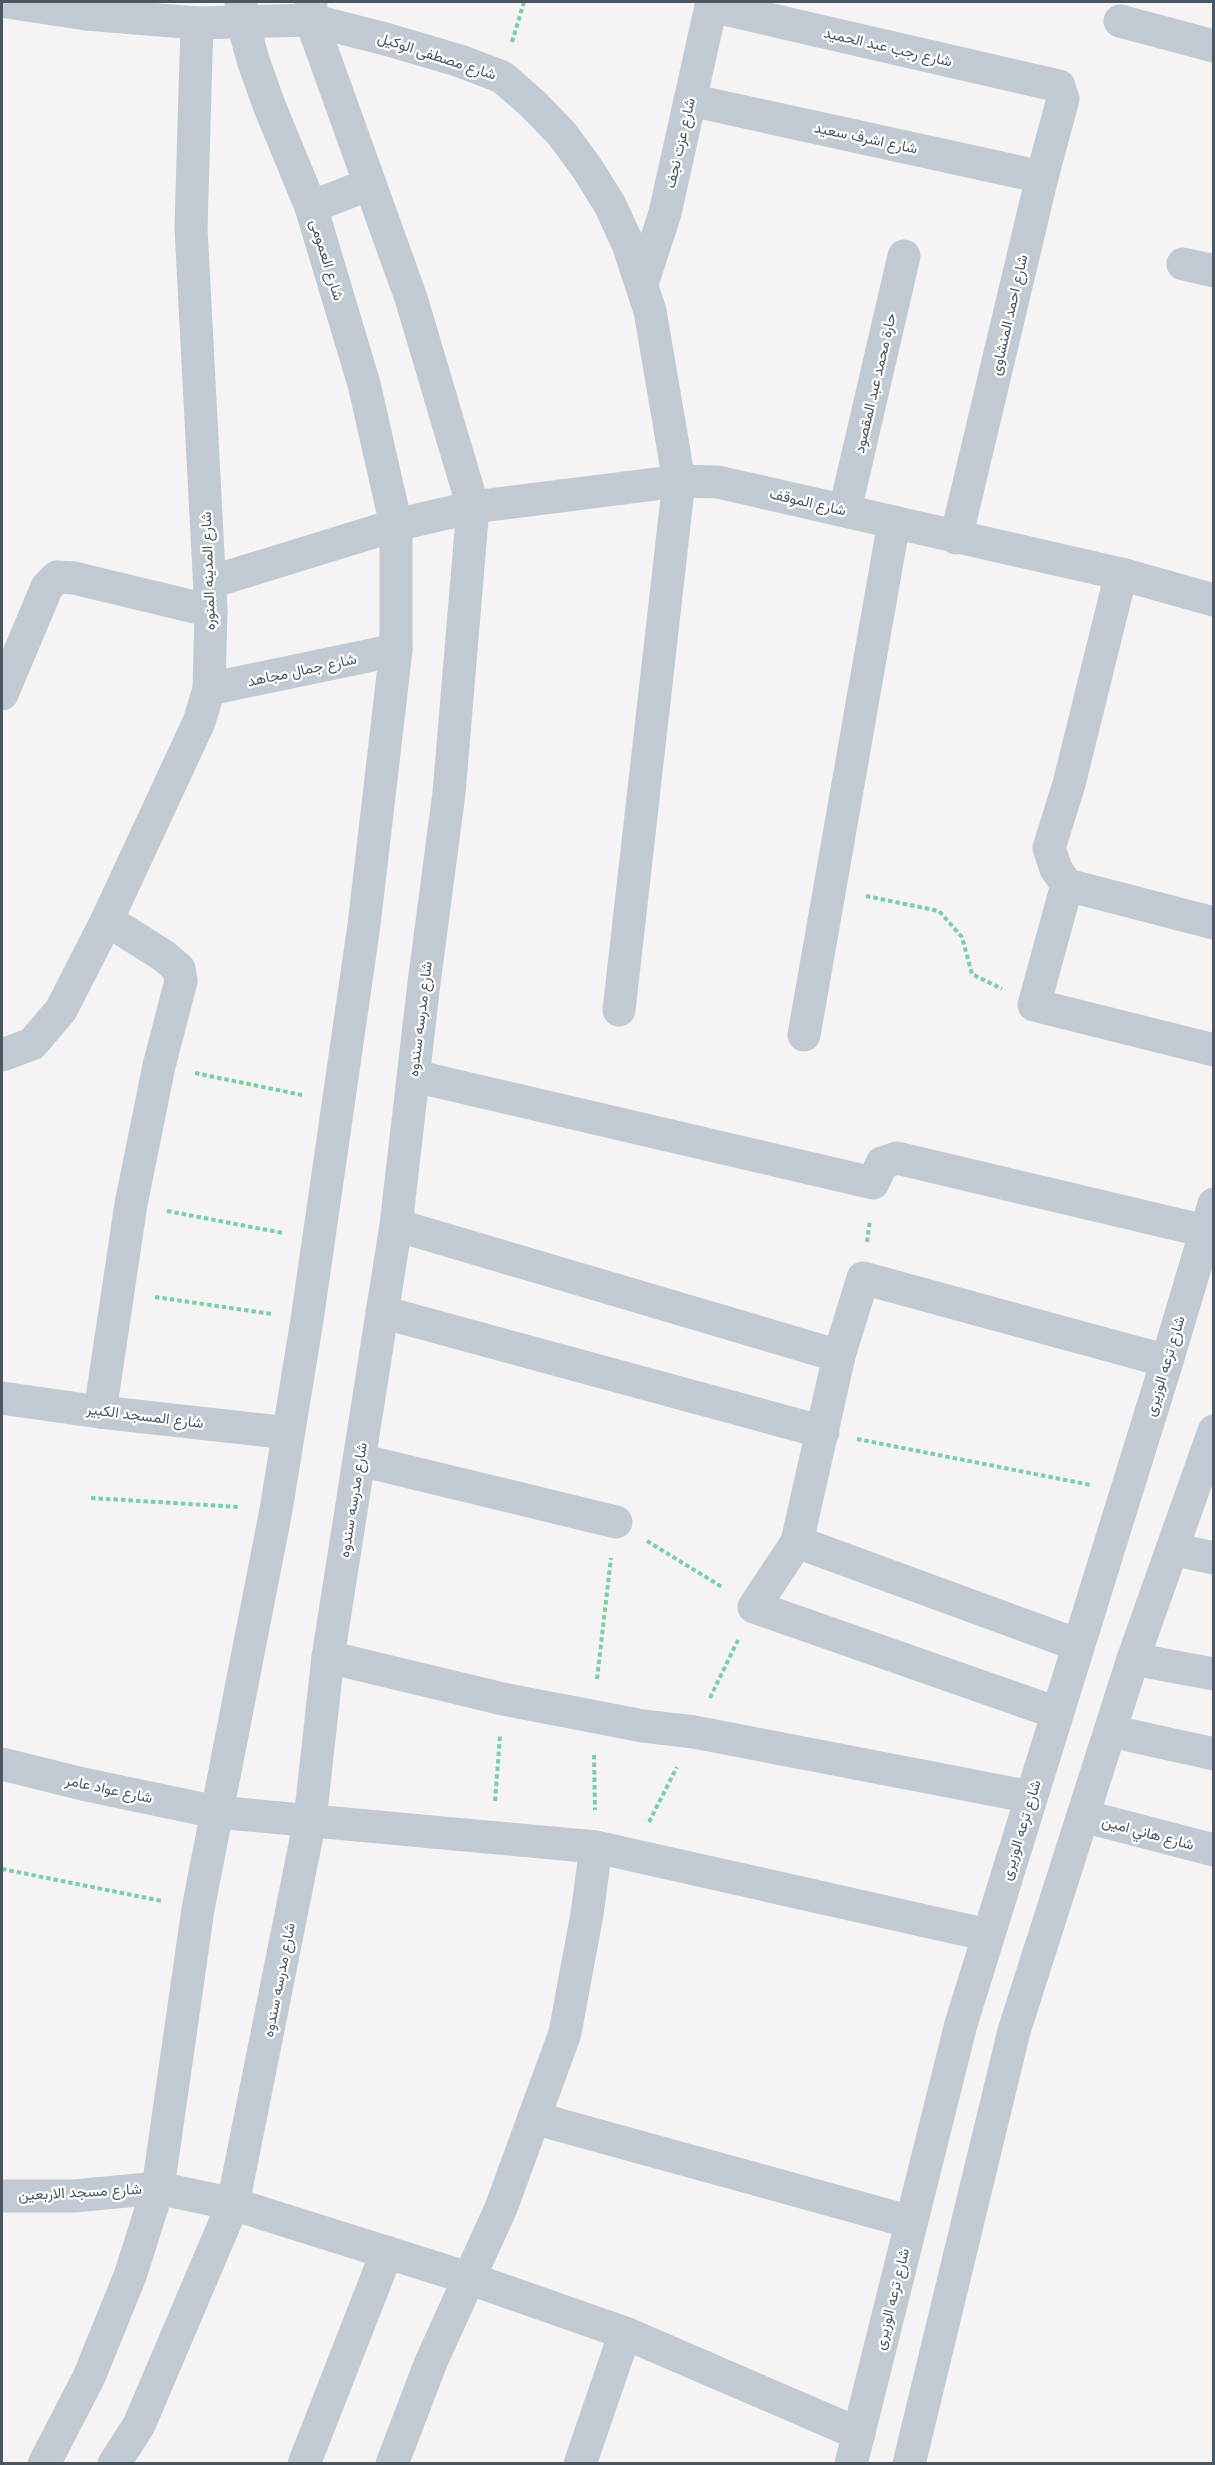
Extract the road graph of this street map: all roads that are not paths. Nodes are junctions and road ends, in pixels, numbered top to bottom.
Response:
1 (7, 2) edge
2 (712, 4) edge
3 (311, 11) edge
4 (242, 12) edge
5 (1120, 21) dead end
6 (197, 23) junction
7 (1214, 46) edge
8 (1063, 92) joint
9 (690, 100) junction
10 (1042, 177) junction
11 (370, 184) junction
12 (311, 207) junction
13 (904, 256) dead end
14 (642, 284) junction
15 (679, 481) junction
16 (473, 507) junction
17 (845, 510) junction
18 (894, 522) junction
19 (396, 525) junction
20 (956, 538) junction
21 (1121, 574) junction
22 (211, 597) junction
23 (1214, 600) edge
24 (396, 650) junction
25 (209, 689) junction
26 (2, 694) edge
27 (1067, 885) junction
28 (107, 920) junction
29 (1214, 923) edge
30 (619, 1010) dead end
31 (804, 1035) dead end
32 (1214, 1050) edge
33 (2, 1056) edge
34 (414, 1076) junction
35 (1209, 1218) edge
36 (396, 1226) junction
37 (382, 1312) junction
38 (839, 1356) junction
39 (1167, 1361) junction
40 (2, 1398) edge
41 (100, 1412) junction
42 (1214, 1431) edge
43 (824, 1432) junction
44 (288, 1433) junction
45 (360, 1460) junction
46 (616, 1522) road end
47 (797, 1542) junction
48 (1172, 1549) junction
49 (1214, 1558) edge
50 (1078, 1645) junction
51 (328, 1657) junction
52 (1133, 1659) junction
53 (1214, 1674) edge
54 (1057, 1713) junction
55 (1110, 1731) junction
56 (1214, 1754) edge
57 (2, 1764) edge
58 (1031, 1797) junction
59 (216, 1812) junction
60 (1083, 1816) junction
61 (310, 1820) junction
62 (596, 1847) junction
63 (1214, 1850) edge
64 (988, 1935) junction
65 (534, 2118) junction
66 (158, 2188) junction
67 (2, 2196) edge
68 (233, 2204) junction
69 (911, 2222) junction
70 (387, 2252) junction
71 (468, 2278) junction
72 (625, 2333) junction
73 (855, 2449) edge
74 (44, 2463) edge
75 (114, 2463) edge
76 (304, 2463) edge
77 (392, 2463) edge
78 (580, 2463) edge
79 (909, 2463) edge

1 - 6 street, شارع مصطفى الوكيل
2 - 8 street, شارع رجب عبد الحميد
2 - 9 street, شارع عزت نجف
3 - 4 street, شارع مصطفى الوكيل
3 - 11 street
3 - 14 street, شارع مصطفى الوكيل
4 - 6 street, شارع مصطفى الوكيل
4 - 12 street, شارع العمومى
5 - 7 street
6 - 22 street, شارع المدينه المنوره
8 - 10 street, شارع احمد المنشاوى
9 - 10 street, شارع اشرف سعيد
9 - 14 street, شارع عزت نجف
10 - 20 street, شارع احمد المنشاوى
11 - 12 street
11 - 16 street
12 - 19 street, شارع العمومى
13 - 17 street, حارة محمد عبد المقصود
14 - 15 street, شارع مصطفى الوكيل
15 - 16 street, شارع الموقف
15 - 17 street, شارع الموقف
15 - 30 street, شارع مصطفى الوكيل
16 - 19 street, شارع الموقف
16 - 34 street, شارع مدرسه سندوه
17 - 18 street, شارع الموقف
18 - 20 street, شارع الموقف
18 - 31 street
19 - 22 street, شارع الموقف
19 - 24 street
20 - 21 street, شارع الموقف
21 - 23 street, شارع الموقف
21 - 27 street
22 - 25 street, شارع المدينه المنوره
22 - 26 street
24 - 25 street, شارع جمال مجاهد
24 - 44 street
25 - 28 street, شارع المدينه المنوره
27 - 29 street
27 - 32 street
28 - 33 street, شارع المدينه المنوره
28 - 41 street
34 - 35 street
34 - 36 street, شارع مدرسه سندوه
35 - 39 street, شارع ترعه الوزيرى
36 - 37 street, شارع مدرسه سندوه
36 - 38 street
37 - 43 street
37 - 45 street, شارع مدرسه سندوه
38 - 39 street
38 - 43 street
39 - 50 street, شارع ترعه الوزيرى
40 - 41 street, شارع المسجد الكبير
41 - 44 street, شارع المسجد الكبير
42 - 48 street
43 - 47 street
44 - 59 street
45 - 46 street
45 - 51 street, شارع مدرسه سندوه
47 - 50 street
47 - 54 street
48 - 49 street
48 - 52 street
50 - 54 street, شارع ترعه الوزيرى
51 - 58 street
51 - 61 street, شارع مدرسه سندوه
52 - 53 street
52 - 55 street
54 - 58 street, شارع ترعه الوزيرى
55 - 56 street
55 - 60 street
57 - 59 street, شارع عواد عامر
58 - 64 street, شارع ترعه الوزيرى
59 - 61 street, شارع عواد عامر
59 - 66 street
60 - 63 street, شارع هاني امين
60 - 79 street
61 - 62 street, شارع عواد عامر
61 - 68 street, شارع مدرسه سندوه
62 - 64 street, شارع عواد عامر
62 - 65 street
64 - 69 street, شارع ترعه الوزيرى
65 - 69 street
65 - 71 street
66 - 67 street, شارع مسجد الاربعين
66 - 68 street, شارع مسجد الاربعين
66 - 74 street
68 - 70 street, شارع مسجد الاربعين
68 - 75 street, شارع مدرسه سندوه
69 - 73 street, شارع ترعه الوزيرى
70 - 71 street, شارع مسجد الاربعين
70 - 76 street
71 - 72 street, شارع مسجد الاربعين
71 - 77 street
72 - 73 street, شارع مسجد الاربعين
72 - 78 street

